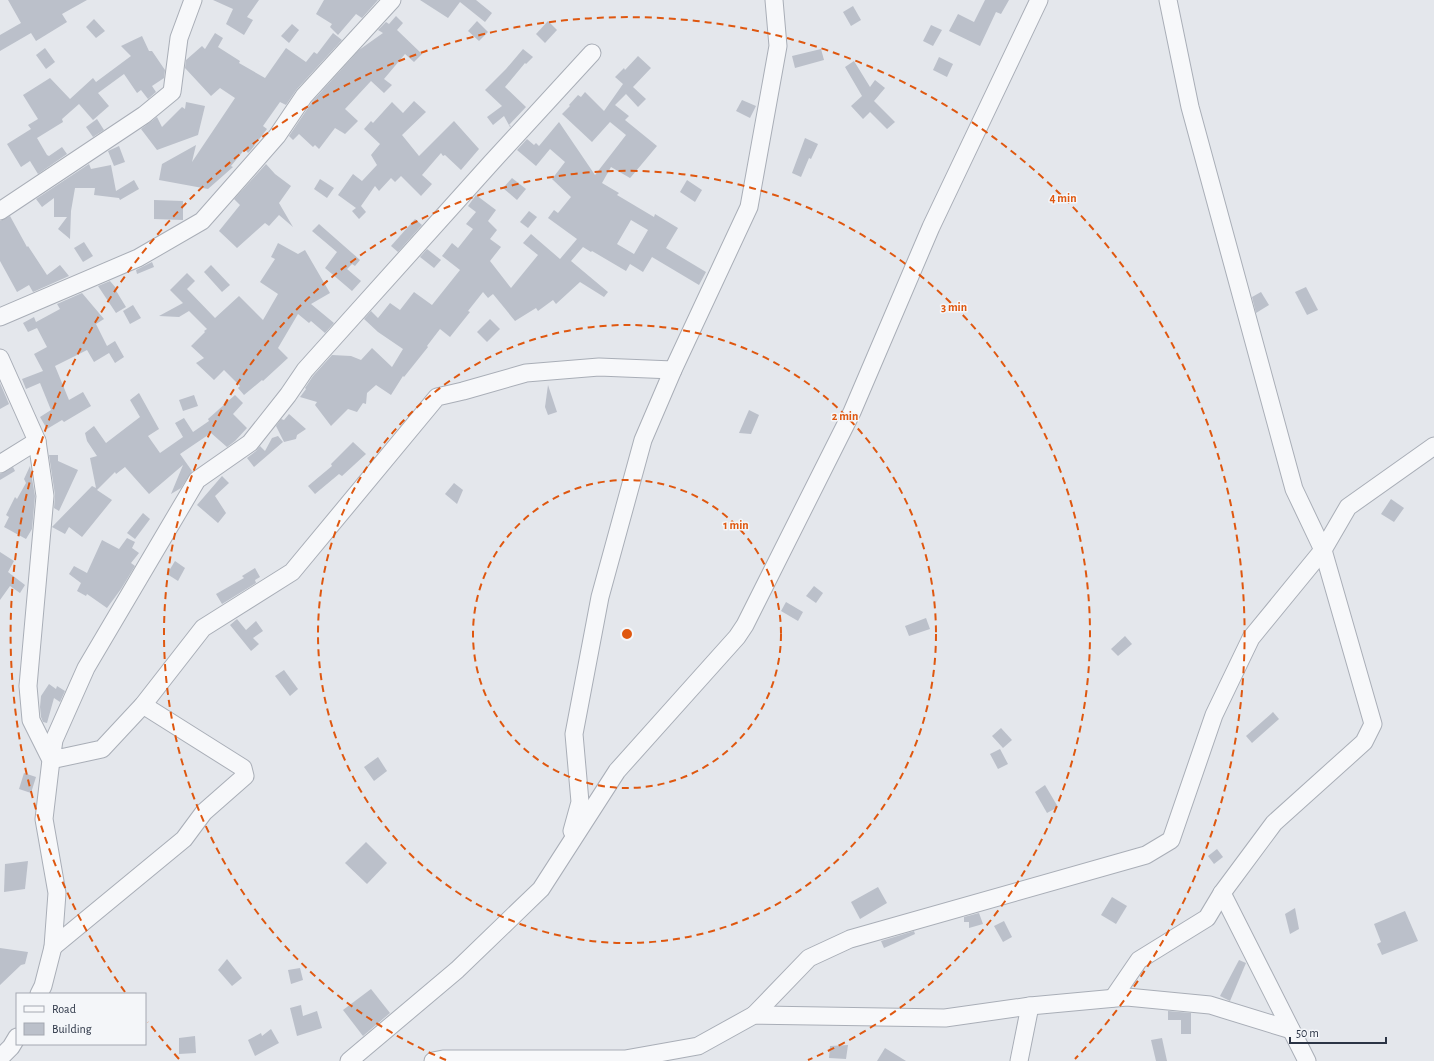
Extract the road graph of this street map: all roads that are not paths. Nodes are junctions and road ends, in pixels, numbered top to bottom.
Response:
1 (192, 0) edge
2 (392, 0) edge
3 (774, 0) edge
4 (1039, 0) edge
5 (1168, 0) edge
6 (592, 53) dead end
7 (0, 211) edge
8 (0, 317) edge
9 (0, 358) edge
10 (673, 370) junction
11 (37, 441) junction
12 (1434, 446) edge
13 (0, 464) edge
14 (1323, 550) junction
15 (143, 705) junction
16 (51, 760) junction
17 (568, 846) junction
18 (1222, 893) junction
19 (53, 947) junction
20 (40, 993) edge
21 (1113, 998) junction
22 (1030, 1006) junction
23 (754, 1014) junction
24 (1291, 1030) junction
25 (16, 1039) edge
26 (0, 1058) edge
27 (349, 1061) edge
28 (433, 1061) edge
29 (1019, 1061) edge
30 (1307, 1061) edge

1 - 7 street
2 - 8 street
3 - 10 street
4 - 17 street
5 - 14 street
6 - 16 street
9 - 11 street
10 - 15 street
10 - 17 street
11 - 13 street
11 - 16 street
12 - 14 street
14 - 18 street
14 - 23 street
15 - 16 street
15 - 19 street
16 - 19 street
17 - 27 street
18 - 21 street
18 - 24 street
19 - 20 street
21 - 22 street
21 - 24 street
22 - 23 street
22 - 29 street
23 - 28 street
24 - 30 street
25 - 26 street

